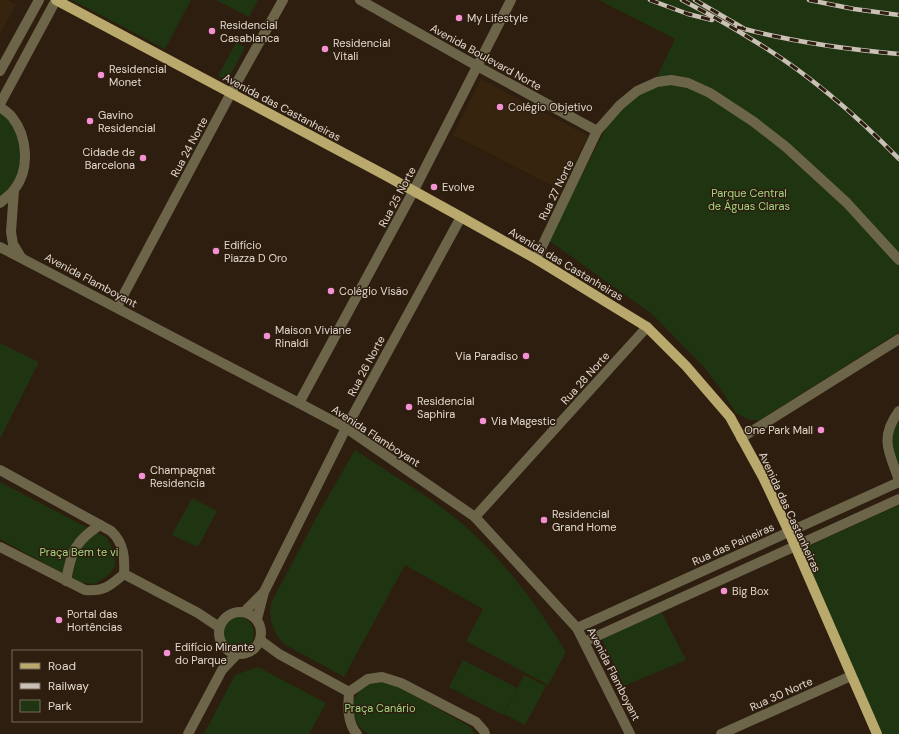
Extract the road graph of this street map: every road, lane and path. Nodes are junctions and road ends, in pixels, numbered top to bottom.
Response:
1 (39, 0) edge
2 (56, 0) edge
3 (283, 0) edge
4 (360, 0) edge
5 (511, 0) edge
6 (477, 66) junction
7 (0, 71) edge
8 (231, 93) junction
9 (0, 106) edge
10 (598, 131) junction
11 (14, 190) junction
12 (414, 192) junction
13 (0, 203) edge
14 (461, 217) junction
15 (0, 247) edge
16 (21, 257) junction
17 (536, 259) junction
18 (899, 260) edge
19 (117, 307) junction
20 (647, 327) junction
21 (899, 339) edge
22 (299, 403) junction
23 (899, 411) edge
24 (346, 428) junction
25 (741, 438) junction
26 (0, 470) edge
27 (899, 481) edge
28 (899, 499) edge
29 (475, 517) junction
30 (100, 525) junction
31 (789, 532) junction
32 (795, 546) junction
33 (0, 547) edge
34 (124, 574) junction
35 (66, 581) junction
36 (264, 592) junction
37 (245, 611) junction
38 (257, 619) junction
39 (221, 623) junction
40 (577, 628) junction
41 (260, 640) junction
42 (584, 642) junction
43 (225, 648) junction
44 (254, 649) junction
45 (237, 654) junction
46 (279, 654) junction
47 (222, 670) junction
48 (851, 676) junction
49 (348, 692) junction
50 (188, 734) edge
51 (358, 734) edge
52 (485, 734) edge
53 (630, 734) edge
54 (721, 734) edge
55 (877, 734) edge

1 - 7 street
2 - 8 main road, Avenida das Castanheiras
2 - 9 street
3 - 8 street, Rua 24 Norte
4 - 6 street, Avenida Boulevard Norte
5 - 6 street, Rua 25 Norte
6 - 10 street, Avenida Boulevard Norte
6 - 12 street, Rua 25 Norte
8 - 12 main road, Avenida das Castanheiras
8 - 19 street, Rua 24 Norte
9 - 11 street
10 - 17 street, Rua 27 Norte
10 - 18 street
11 - 13 street
11 - 16 street
12 - 14 main road, Avenida das Castanheiras
12 - 22 street, Rua 25 Norte
14 - 17 main road, Avenida das Castanheiras
14 - 24 street, Rua 26 Norte
15 - 16 street, Avenida Flamboyant
16 - 19 street, Avenida Flamboyant
17 - 20 main road, Avenida das Castanheiras
19 - 22 street, Avenida Flamboyant
20 - 25 main road, Avenida das Castanheiras
20 - 29 street, Rua 28 Norte
21 - 25 street
22 - 24 street, Avenida Flamboyant
23 - 27 street
24 - 29 street, Avenida Flamboyant
24 - 36 street, Rua 26 Norte
25 - 31 main road, Avenida das Castanheiras
26 - 30 street
27 - 31 street, Rua das Paineiras
28 - 32 street
29 - 40 street, Avenida Flamboyant
30 - 34 street
30 - 35 street
31 - 32 main road, Avenida das Castanheiras
31 - 40 street, Rua das Paineiras
32 - 42 street
32 - 48 main road, Avenida das Castanheiras
33 - 35 street
34 - 35 street
34 - 39 street
36 - 37 street, Rua 26 Norte
36 - 38 street, Rua 26 Norte
37 - 38 street
37 - 39 street
38 - 41 street
39 - 43 street
40 - 42 street, Avenida Flamboyant
41 - 44 street
41 - 46 street
42 - 53 street, Avenida Flamboyant
43 - 45 street
43 - 47 street
44 - 45 street
44 - 46 street
45 - 47 street
46 - 49 street
47 - 50 street
48 - 54 street, Rua 30 Norte
48 - 55 main road, Avenida das Castanheiras
49 - 51 street
49 - 52 street

